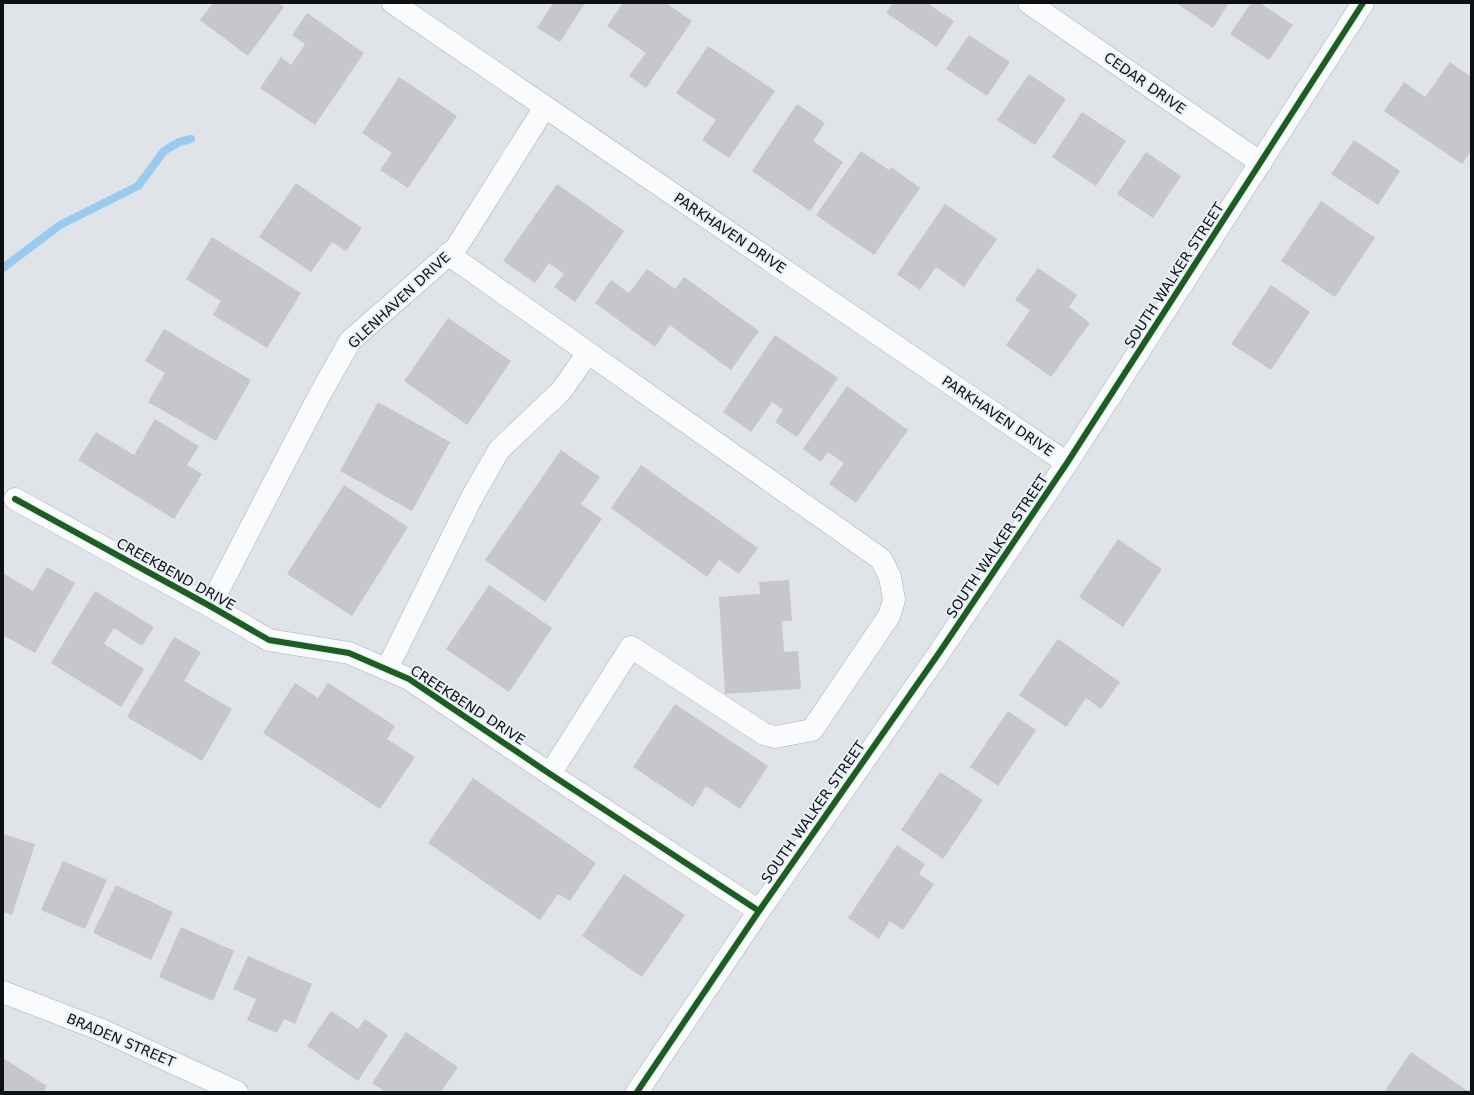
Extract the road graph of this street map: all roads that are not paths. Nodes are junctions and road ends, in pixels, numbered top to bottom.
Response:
1 (393, 3) edge
2 (1029, 3) edge
3 (1363, 3) edge
4 (545, 107) junction
5 (1261, 163) junction
6 (448, 254) junction
7 (588, 353) junction
8 (1067, 463) junction
9 (15, 499) dead end
10 (210, 606) junction
11 (387, 670) junction
12 (550, 774) junction
13 (759, 912) junction
14 (3, 992) edge
15 (238, 1092) edge
16 (637, 1092) edge

1 - 4 street, PARKHAVEN DRIVE
2 - 5 street, CEDAR DRIVE
3 - 5 street, SOUTH WALKER STREET
4 - 6 street, GLENHAVEN DRIVE
4 - 8 street, PARKHAVEN DRIVE
5 - 8 street, SOUTH WALKER STREET
6 - 7 street
6 - 10 street, GLENHAVEN DRIVE
7 - 11 street
7 - 12 street
8 - 13 street, SOUTH WALKER STREET
9 - 10 street, CREEKBEND DRIVE
10 - 11 street, CREEKBEND DRIVE
11 - 12 street, CREEKBEND DRIVE
12 - 13 street, CREEKBEND DRIVE
13 - 16 street, SOUTH WALKER STREET
14 - 15 street, BRADEN STREET

